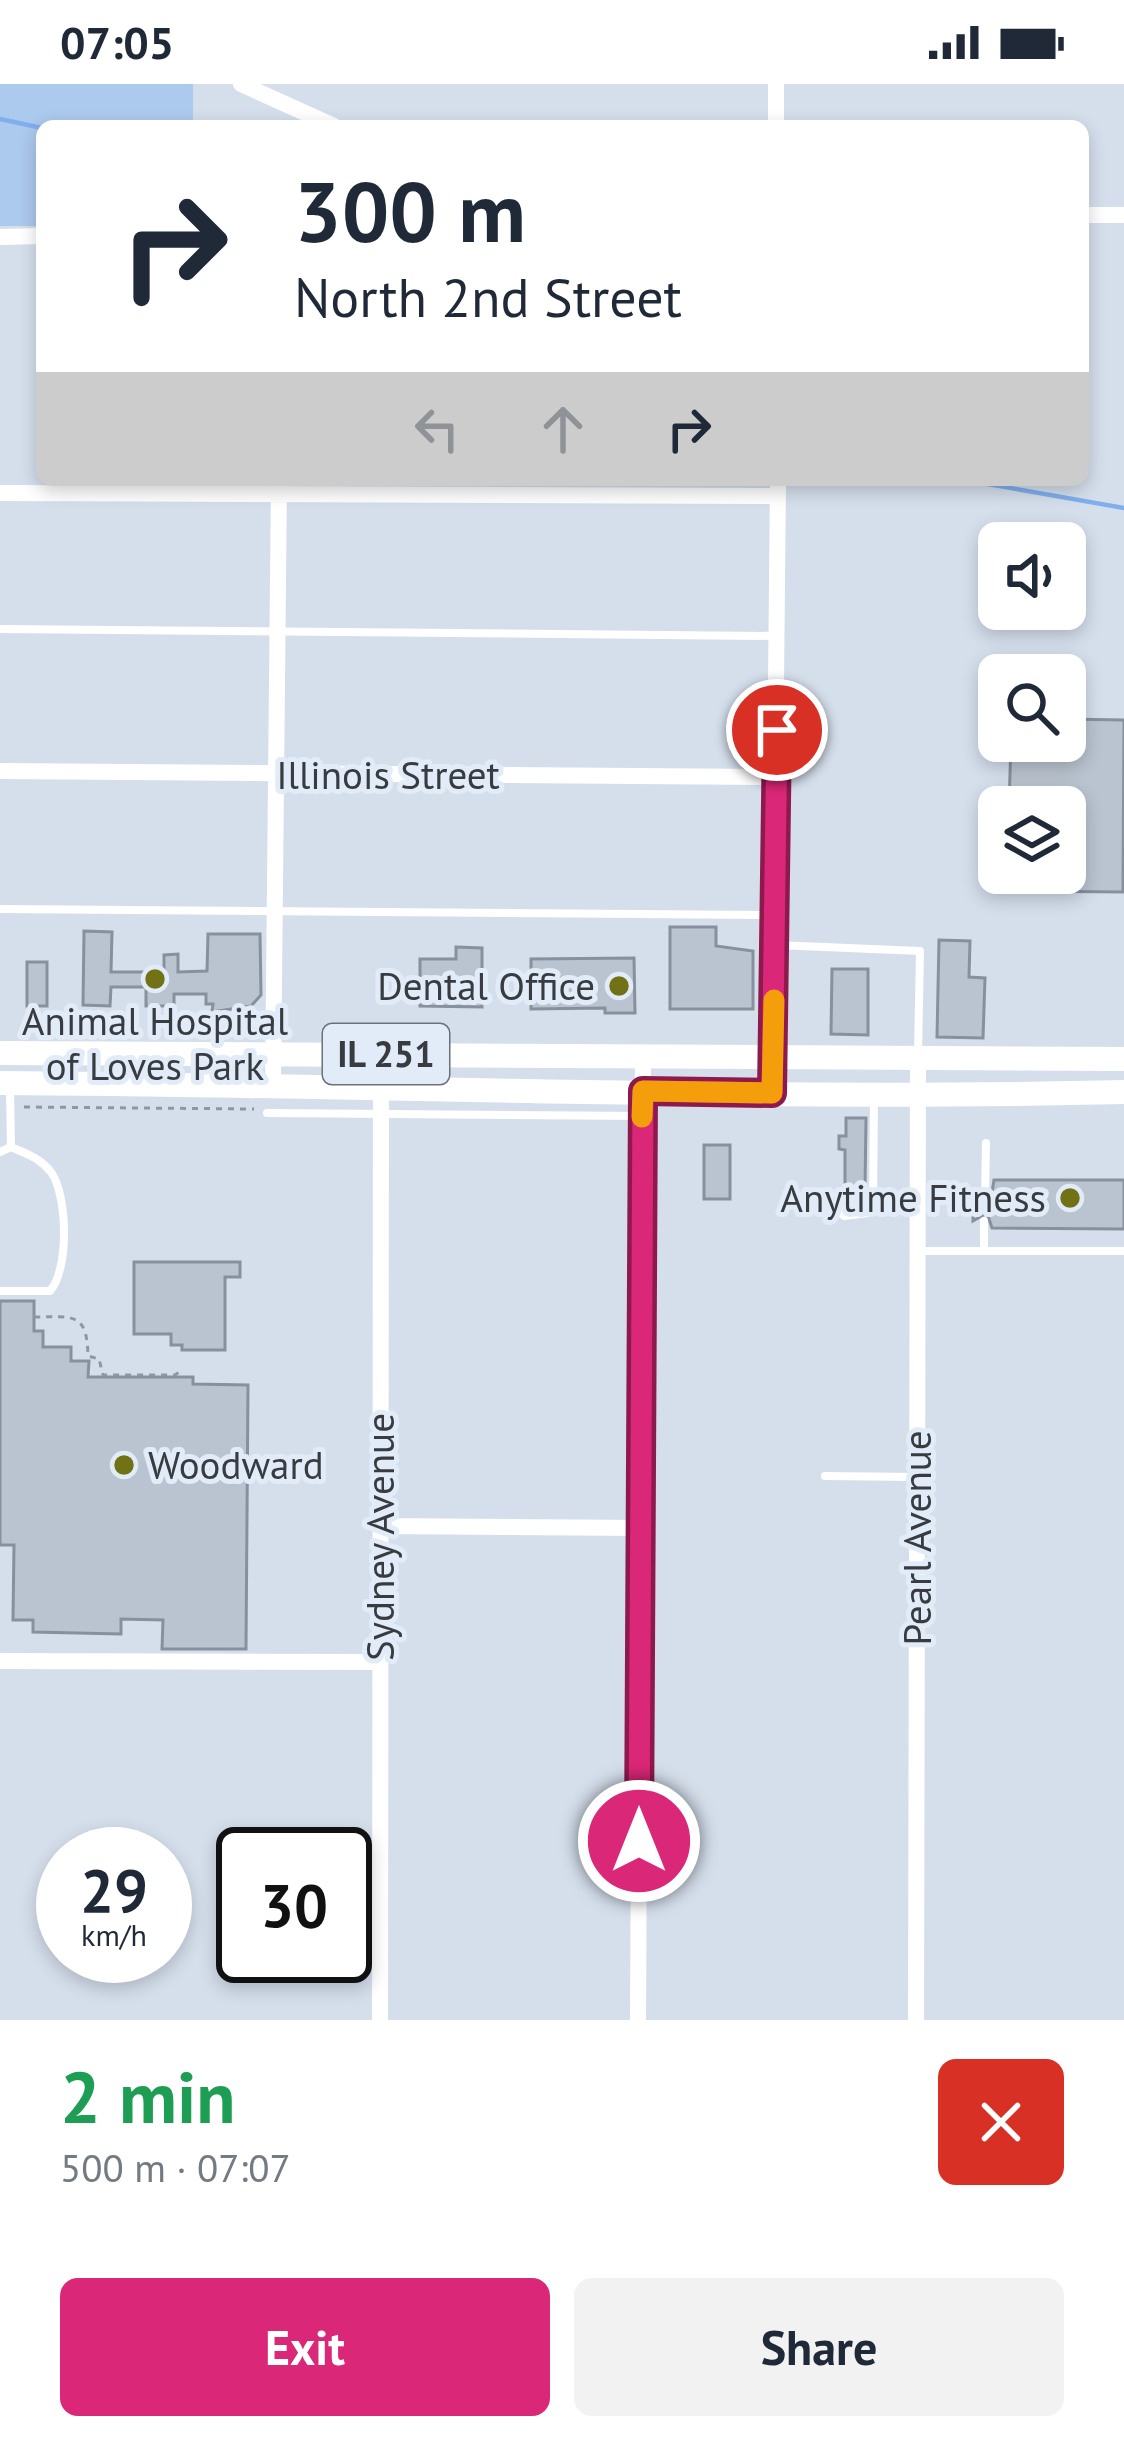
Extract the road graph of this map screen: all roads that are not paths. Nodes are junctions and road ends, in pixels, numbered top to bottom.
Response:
1 (241, 84) edge
2 (776, 84) edge
3 (321, 120) edge
4 (776, 120) edge
5 (1089, 215) edge
6 (1124, 215) edge
7 (36, 236) edge
8 (0, 237) edge
9 (778, 488) edge
10 (279, 489) edge
11 (0, 493) edge
12 (0, 629) edge
13 (277, 631) junction
14 (777, 637) junction
15 (0, 771) edge
16 (275, 774) junction
17 (777, 777) junction
18 (0, 909) edge
19 (274, 911) junction
20 (776, 915) junction
21 (776, 945) junction
22 (0, 1053) edge
23 (381, 1054) junction
24 (273, 1055) junction
25 (772, 1056) junction
26 (918, 1057) junction
27 (643, 1058) junction
28 (1124, 1059) edge
29 (273, 1085) junction
30 (381, 1085) junction
31 (7, 1091) edge
32 (1124, 1092) edge
33 (772, 1093) junction
34 (874, 1095) junction
35 (918, 1097) junction
36 (642, 1104) junction
37 (267, 1113) dead end
38 (382, 1113) junction
39 (986, 1143) dead end
40 (10, 1148) junction
41 (0, 1152) edge
42 (985, 1197) dead end
43 (831, 1204) dead end
44 (984, 1221) dead end
45 (918, 1251) junction
46 (984, 1251) junction
47 (1124, 1251) edge
48 (0, 1291) edge
49 (825, 1476) dead end
50 (917, 1477) junction
51 (379, 1526) junction
52 (640, 1528) junction
53 (0, 1660) edge
54 (380, 1662) junction
55 (380, 2020) edge
56 (638, 2020) edge
57 (916, 2020) edge

1 - 3 street
2 - 4 street
5 - 6 street
7 - 8 street
9 - 10 street
9 - 14 street
10 - 11 street
10 - 13 street
12 - 13 lane
13 - 14 lane
13 - 16 street
14 - 17 street
15 - 16 street, Illinois Street
16 - 17 street, Illinois Street
16 - 19 street
17 - 20 street
18 - 19 lane
19 - 20 lane
19 - 24 street
20 - 21 street
21 - 25 street
21 - 26 lane
22 - 24 main road, IL 251
23 - 24 main road, IL 251
23 - 27 main road, IL 251
23 - 30 street, Sydney Avenue
24 - 29 street
25 - 26 main road, IL 251
25 - 27 main road, IL 251
25 - 33 street
26 - 28 main road, IL 251
26 - 35 street, Pearl Avenue
27 - 36 street
29 - 30 main road, IL 251
29 - 31 main road, IL 251
30 - 36 main road, IL 251
30 - 38 street, Sydney Avenue
31 - 40 lane
32 - 35 main road, IL 251
33 - 34 main road, IL 251
33 - 36 main road, IL 251
34 - 35 main road, IL 251
34 - 43 lane
35 - 45 street, Pearl Avenue
36 - 38 lane
36 - 52 street
37 - 38 lane
38 - 51 street, Sydney Avenue
39 - 42 lane
40 - 41 lane
40 - 48 lane
44 - 46 lane
45 - 46 lane
45 - 50 street, Pearl Avenue
46 - 47 lane
49 - 50 lane
50 - 57 street, Pearl Avenue
51 - 52 street
51 - 54 street, Sydney Avenue
52 - 56 street
53 - 54 street
54 - 55 street, Sydney Avenue

